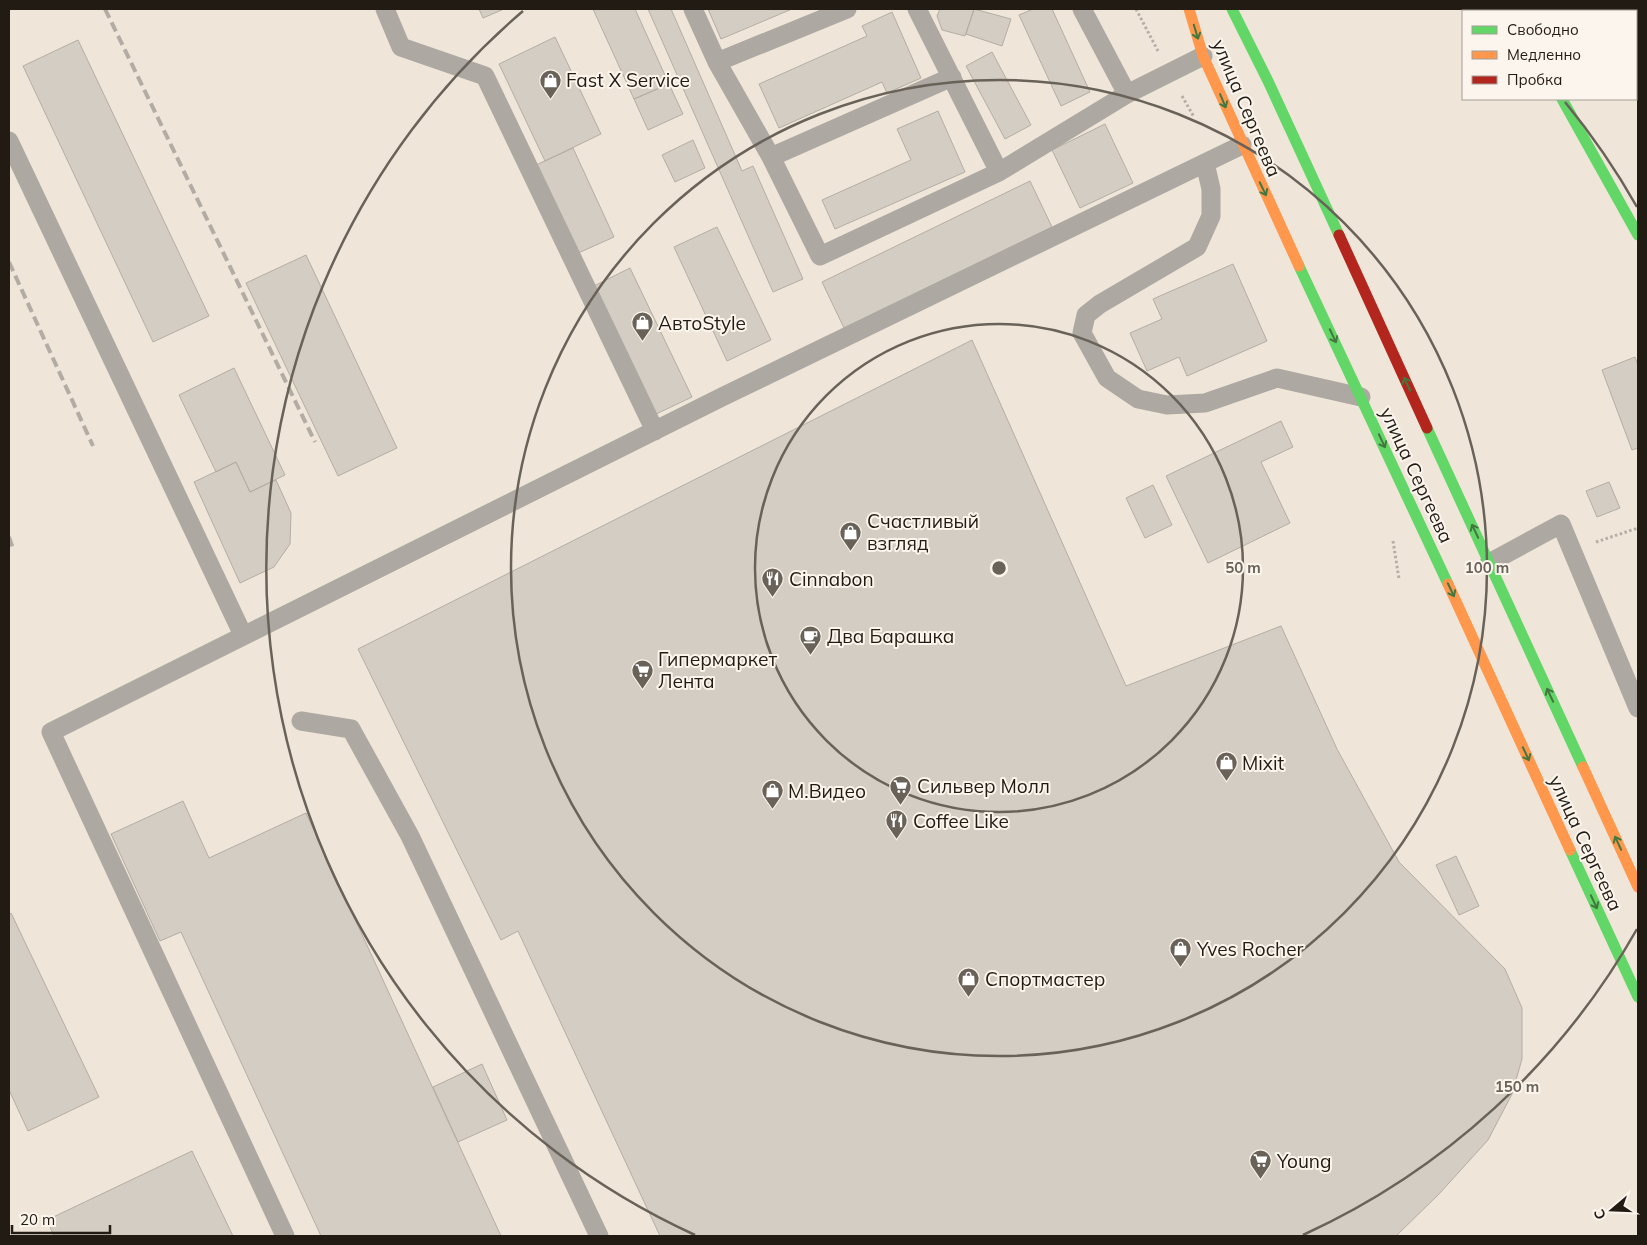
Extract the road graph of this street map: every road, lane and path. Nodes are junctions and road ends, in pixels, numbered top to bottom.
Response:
1 (385, 9) edge
2 (693, 9) edge
3 (847, 9) edge
4 (916, 9) edge
5 (1082, 9) edge
6 (1189, 9) edge
7 (1232, 9) edge
8 (1203, 56) junction
9 (717, 62) junction
10 (952, 77) junction
11 (1127, 94) junction
12 (1563, 100) edge
13 (9, 141) edge
14 (1242, 146) junction
15 (772, 157) junction
16 (1205, 163) junction
17 (999, 172) junction
18 (1638, 235) edge
19 (1361, 397) junction
20 (655, 431) junction
21 (1638, 528) edge
22 (1572, 551) junction
23 (1489, 563) junction
24 (244, 635) junction
25 (1638, 708) edge
26 (301, 721) dead end
27 (1636, 875) edge
28 (1638, 998) edge
29 (285, 1236) edge
30 (599, 1236) edge

1 - 20 lane
2 - 9 lane
3 - 9 lane
4 - 10 lane
5 - 11 lane
6 -> 8 main road, улица Сергеева
23 -> 7 main road, улица Сергеева
8 - 11 lane
8 -> 14 main road, улица Сергеева
9 - 15 lane
10 - 15 lane
10 - 17 lane
11 - 17 lane
12 - 18 main road
13 - 24 lane
14 - 16 lane
14 -> 19 main road, улица Сергеева
15 - 17 lane
16 - 19 lane
16 - 20 lane
19 -> 28 main road, улица Сергеева
20 - 24 lane
21 - 22 path
22 - 23 lane
22 - 25 lane
27 -> 23 main road, улица Сергеева
24 - 29 lane
26 - 30 lane

